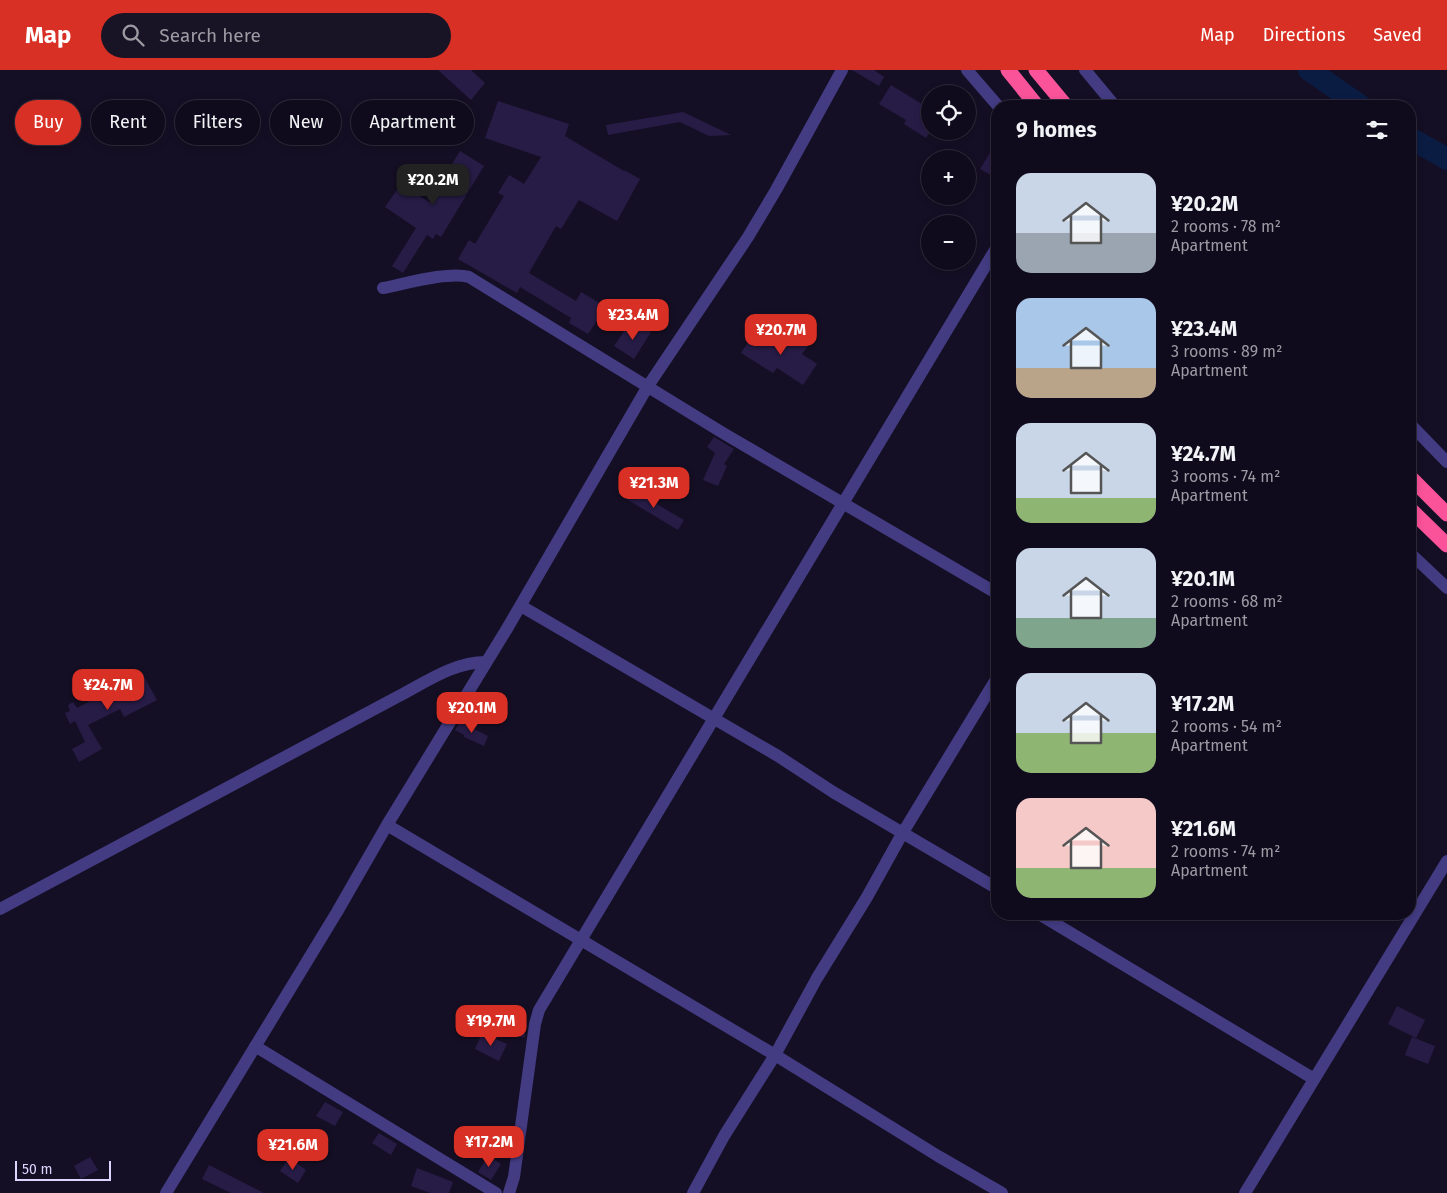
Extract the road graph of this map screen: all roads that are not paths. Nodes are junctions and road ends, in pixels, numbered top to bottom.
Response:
1 (842, 70) edge
2 (967, 70) edge
3 (1008, 70) edge
4 (1036, 70) edge
5 (1084, 70) edge
6 (993, 100) edge
7 (1032, 100) edge
8 (1061, 100) edge
9 (1110, 100) edge
10 (991, 257) edge
11 (383, 288) dead end
12 (648, 386) junction
13 (1416, 430) edge
14 (1447, 462) edge
15 (1416, 483) edge
16 (843, 503) junction
17 (1447, 514) edge
18 (1416, 515) edge
19 (1447, 545) edge
20 (1416, 559) edge
21 (1447, 588) edge
22 (991, 590) edge
23 (520, 606) junction
24 (486, 662) junction
25 (991, 688) edge
26 (714, 718) junction
27 (387, 824) junction
28 (902, 834) junction
29 (1447, 861) edge
30 (991, 885) edge
31 (0, 909) edge
32 (1416, 912) edge
33 (1049, 920) edge
34 (1411, 920) edge
35 (581, 940) junction
36 (255, 1046) junction
37 (775, 1055) junction
38 (1314, 1079) junction
39 (166, 1193) edge
40 (496, 1193) edge
41 (509, 1193) edge
42 (693, 1193) edge
43 (1002, 1193) edge
44 (1246, 1193) edge

1 - 12 street
2 - 6 street
3 - 7 highway
4 - 8 highway
5 - 9 street
10 - 16 street
11 - 12 street
12 - 16 street
12 - 23 street
13 - 14 street
15 - 17 highway
16 - 22 street
16 - 26 street
18 - 19 highway
20 - 21 street
23 - 24 street
23 - 26 street
24 - 27 street
24 - 31 street
25 - 28 street
26 - 28 street
26 - 35 street
27 - 35 street
27 - 36 street
28 - 30 street
28 - 37 street
29 - 32 street
33 - 38 street
34 - 38 street
35 - 37 street
35 - 41 street
36 - 39 street
36 - 40 street
37 - 42 street
37 - 43 street
38 - 44 street

